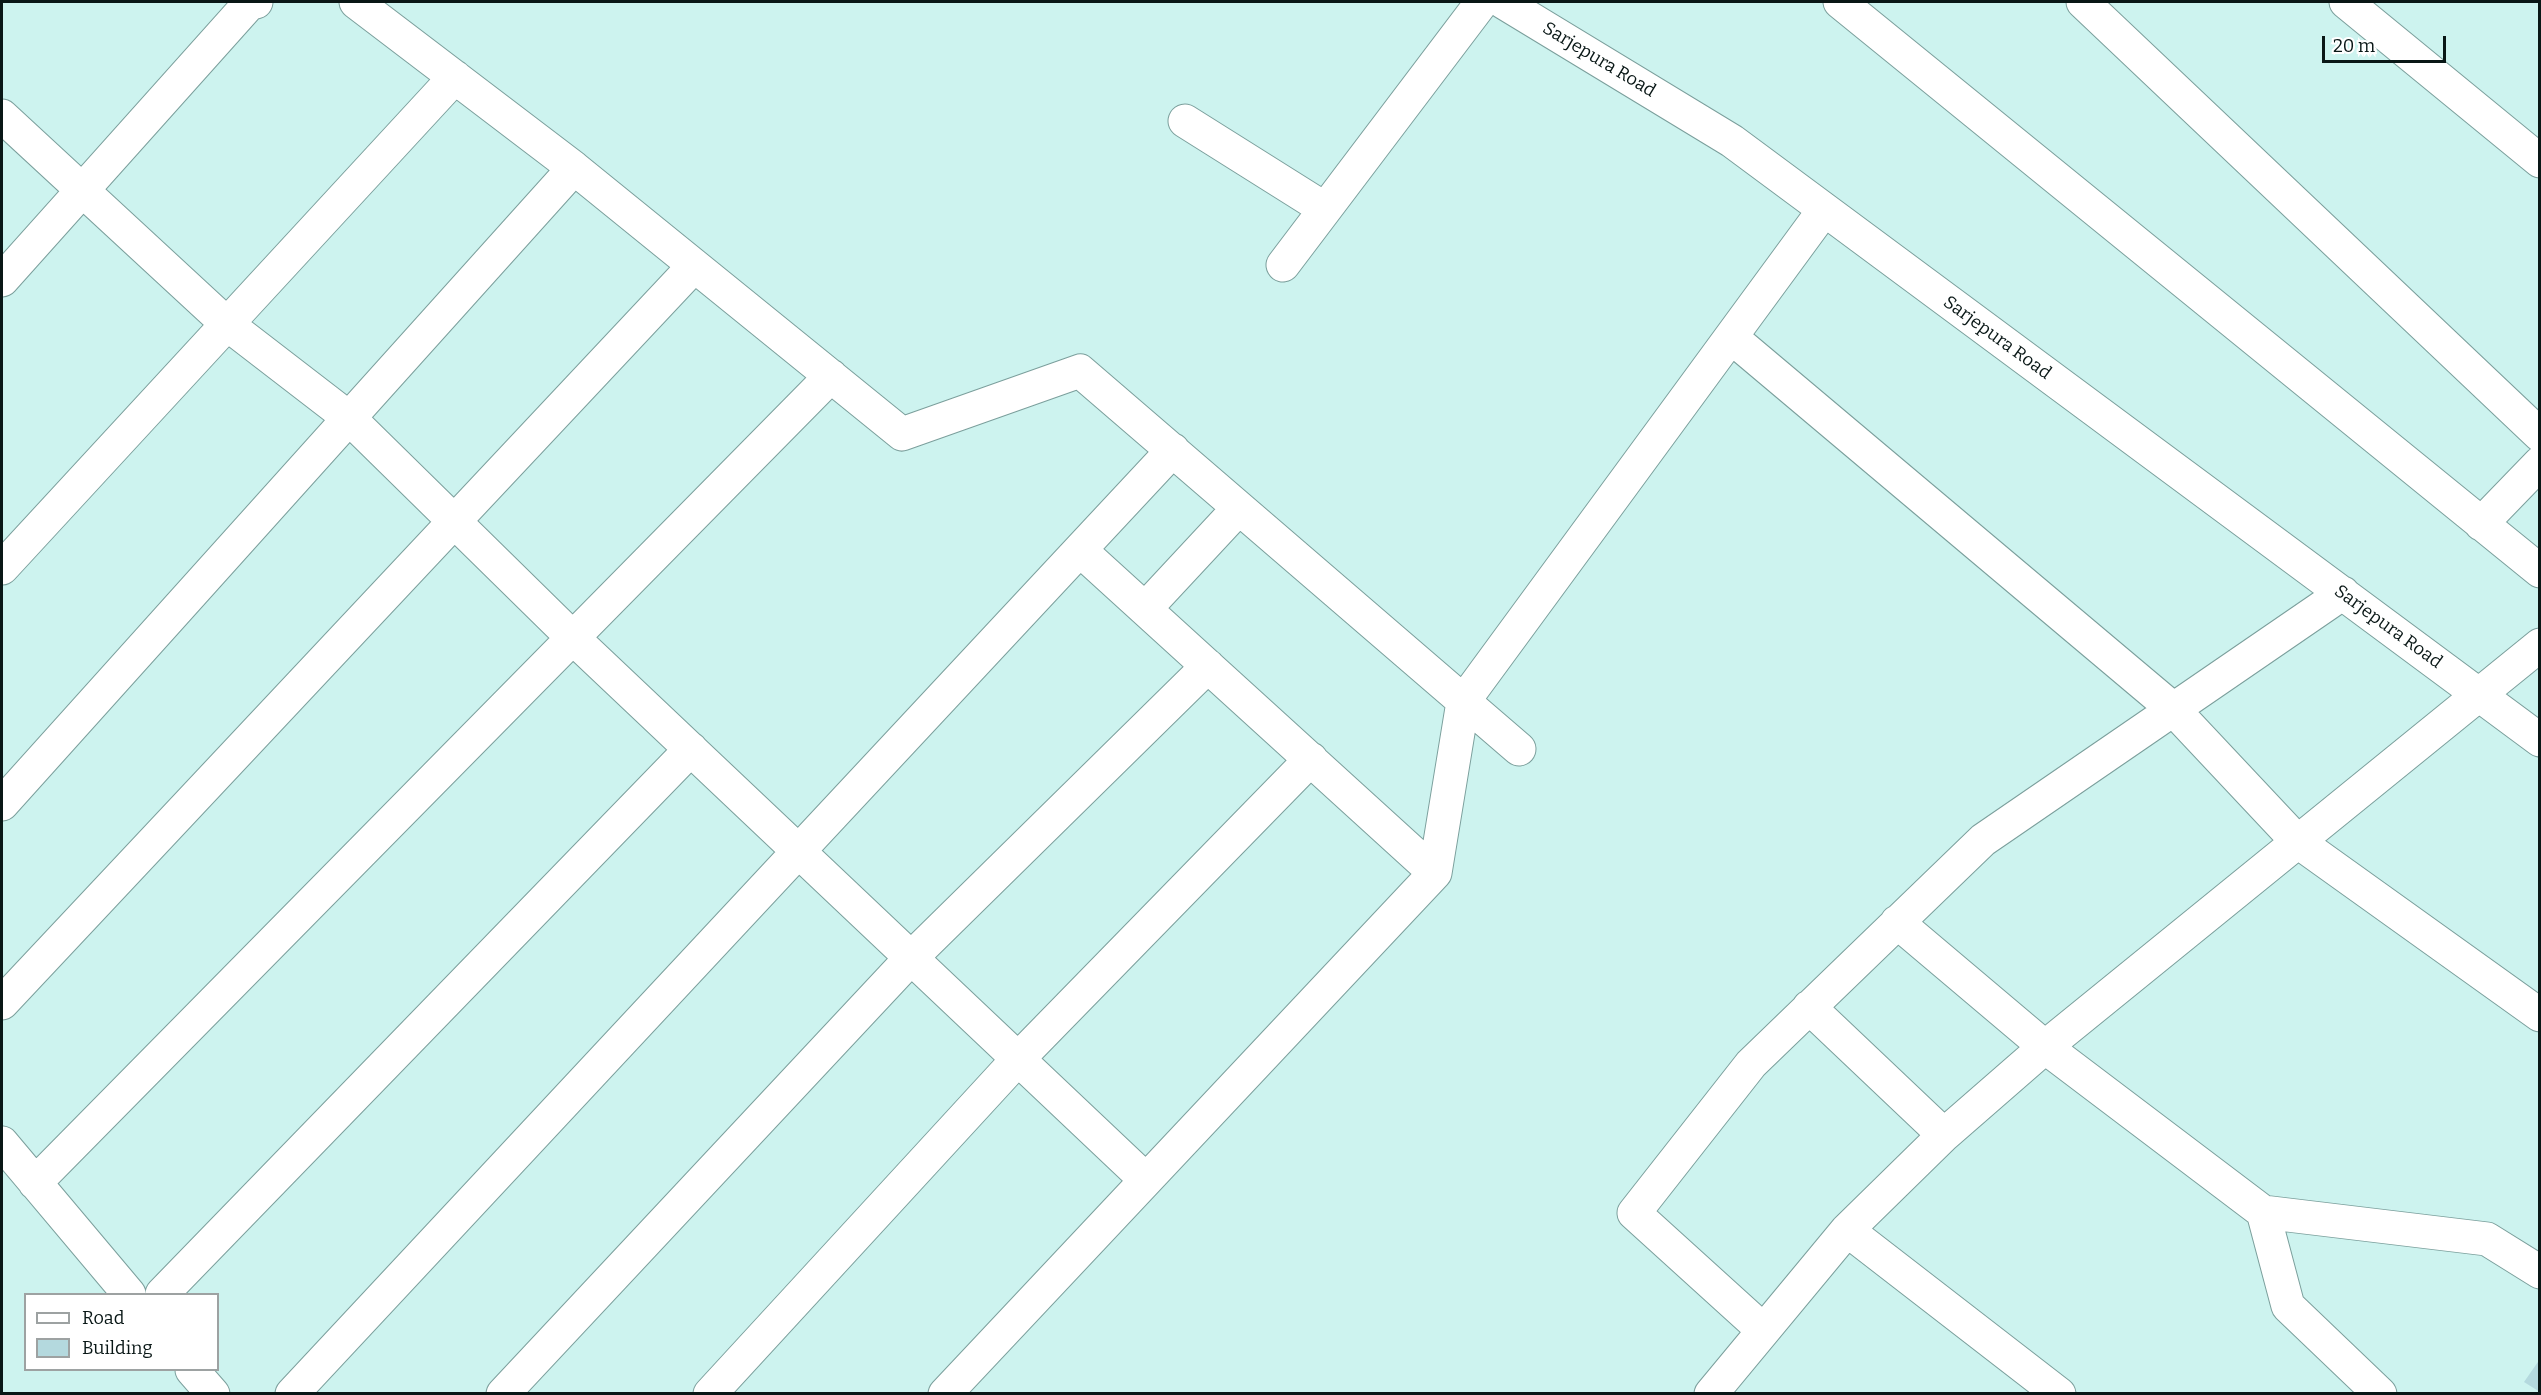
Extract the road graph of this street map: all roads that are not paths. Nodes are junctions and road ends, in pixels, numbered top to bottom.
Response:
1 (256, 2) edge
2 (356, 2) edge
3 (1482, 2) edge
4 (1503, 2) edge
5 (1840, 2) edge
6 (2083, 2) edge
7 (2346, 2) edge
8 (455, 78) junction
9 (2, 116) edge
10 (1185, 122) dead end
11 (2540, 161) edge
12 (574, 168) junction
13 (81, 191) junction
14 (1325, 209) junction
15 (1824, 210) junction
16 (1283, 265) dead end
17 (694, 266) junction
18 (2, 280) edge
19 (227, 324) junction
20 (1731, 337) junction
21 (831, 376) junction
22 (350, 418) junction
23 (2540, 435) edge
24 (1173, 450) junction
25 (2540, 463) edge
26 (1239, 508) junction
27 (454, 522) junction
28 (2481, 524) junction
29 (1080, 549) junction
30 (2, 568) edge
31 (2540, 571) edge
32 (2343, 593) junction
33 (1145, 609) junction
34 (573, 638) junction
35 (2540, 645) edge
36 (1208, 666) junction
37 (2479, 693) junction
38 (1463, 702) junction
39 (2173, 709) junction
40 (2540, 740) edge
41 (691, 749) junction
42 (1519, 749) dead end
43 (1311, 759) junction
44 (2, 804) edge
45 (2297, 841) junction
46 (798, 850) junction
47 (1435, 873) junction
48 (1897, 922) junction
49 (911, 958) junction
50 (2, 1003) edge
51 (1809, 1007) junction
52 (2540, 1015) edge
53 (2045, 1047) junction
54 (1018, 1059) junction
55 (1944, 1135) junction
56 (2, 1143) edge
57 (1146, 1180) junction
58 (35, 1183) junction
59 (2263, 1212) junction
60 (1847, 1230) junction
61 (2540, 1272) edge
62 (128, 1293) edge
63 (163, 1293) edge
64 (1763, 1330) junction
65 (193, 1371) edge
66 (213, 1394) edge
67 (292, 1394) edge
68 (503, 1394) edge
69 (710, 1394) edge
70 (945, 1394) edge
71 (1711, 1394) edge
72 (2059, 1394) edge
73 (2380, 1394) edge

1 - 13 street
2 - 8 street
3 - 14 street
4 - 15 street, Sarjepura Road
5 - 28 street
6 - 23 street
7 - 11 street
8 - 12 street
8 - 19 street
9 - 13 street
10 - 14 street
12 - 17 street
12 - 22 street
13 - 18 street
13 - 19 street
14 - 16 street
15 - 20 street
15 - 32 street, Sarjepura Road
17 - 21 street
17 - 27 street
19 - 22 street
19 - 30 street
20 - 38 street
20 - 39 street
21 - 24 street
21 - 34 street
22 - 27 street
22 - 44 street
24 - 26 street
24 - 29 street
25 - 28 street
26 - 33 street
26 - 38 street
27 - 34 street
27 - 50 street
28 - 31 street
29 - 33 street
29 - 46 street
32 - 37 street, Sarjepura Road
32 - 39 street
33 - 36 street
34 - 41 street
34 - 58 street
35 - 37 street
36 - 43 street
36 - 49 street
37 - 40 street, Sarjepura Road
37 - 45 street
38 - 42 street
38 - 47 street
39 - 45 street
39 - 48 street
41 - 46 street
41 - 63 street
43 - 47 street
43 - 54 street
45 - 52 street
45 - 53 street
46 - 49 street
46 - 67 street
47 - 57 street
48 - 51 street
48 - 53 street
49 - 54 street
49 - 68 street
51 - 55 street
51 - 64 street
53 - 55 street
53 - 59 street
54 - 57 street
54 - 69 street
55 - 60 street
56 - 58 street
57 - 70 street
58 - 62 street
59 - 61 street
59 - 73 street
60 - 64 street
60 - 72 street
64 - 71 street
65 - 66 street

